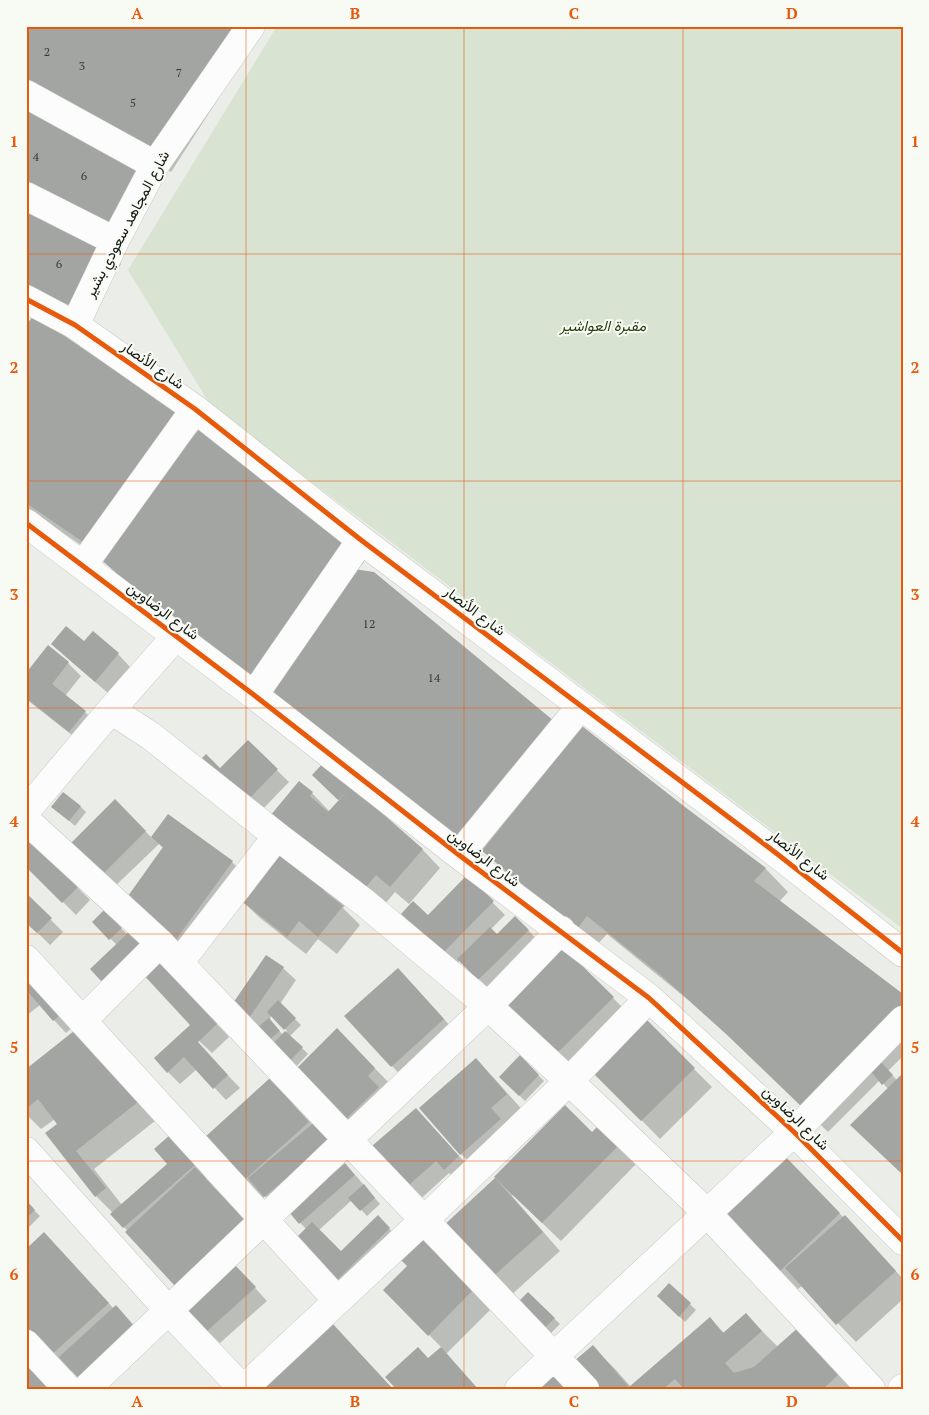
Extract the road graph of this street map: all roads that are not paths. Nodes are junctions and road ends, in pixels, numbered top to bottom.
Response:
1 (251, 26) edge
2 (26, 94) edge
3 (155, 165) junction
4 (26, 196) edge
5 (115, 241) junction
6 (28, 303) edge
7 (75, 325) junction
8 (196, 409) junction
9 (28, 528) edge
10 (361, 540) junction
11 (83, 565) junction
12 (176, 636) junction
13 (254, 695) junction
14 (580, 706) junction
15 (111, 710) junction
16 (26, 811) edge
17 (26, 820) edge
18 (277, 836) junction
19 (459, 855) junction
20 (561, 930) junction
21 (160, 943) junction
22 (903, 953) edge
23 (26, 959) edge
24 (179, 963) junction
25 (649, 998) junction
26 (488, 1006) junction
27 (903, 1020) edge
28 (82, 1021) junction
29 (569, 1080) junction
30 (794, 1132) junction
31 (348, 1140) junction
32 (26, 1151) edge
33 (707, 1213) junction
34 (264, 1220) junction
35 (424, 1220) junction
36 (903, 1241) edge
37 (337, 1300) junction
38 (168, 1310) junction
39 (26, 1344) edge
40 (554, 1356) junction
41 (68, 1389) edge
42 (86, 1389) edge
43 (243, 1389) edge
44 (519, 1389) edge
45 (585, 1389) edge
46 (871, 1389) edge

1 - 3 street, شارع المجاهد سعودي بشير
2 - 3 street
3 - 5 street, شارع المجاهد سعودي بشير
4 - 5 street
5 - 7 street, شارع المجاهد سعودي بشير
6 - 7 street, شارع الأنصار
7 - 8 street, شارع الأنصار
8 - 10 street, شارع الأنصار
8 - 11 street
9 - 11 street, شارع الرضاوين
10 - 13 street
10 - 14 street, شارع الأنصار
11 - 12 street, شارع الرضاوين
12 - 13 street, شارع الرضاوين
12 - 15 street
13 - 19 street, شارع الرضاوين
14 - 19 street
14 - 22 street, شارع الأنصار
15 - 16 street
15 - 18 street
17 - 21 street
18 - 24 street
18 - 26 street
19 - 20 street, شارع الرضاوين
20 - 25 street, شارع الرضاوين
20 - 26 street
21 - 24 street
21 - 28 street
23 - 28 street
24 - 31 street
25 - 29 street
25 - 30 street, شارع الرضاوين
26 - 29 street
26 - 31 street
27 - 30 street
28 - 34 street
29 - 33 street
29 - 35 street
30 - 33 street
30 - 36 street, شارع الرضاوين
31 - 34 street
31 - 35 street
32 - 38 street
33 - 40 street
33 - 46 street
34 - 37 street
34 - 38 street
35 - 37 street
35 - 40 street
37 - 43 street
38 - 42 street
38 - 43 street
39 - 41 street
40 - 44 street
40 - 45 street

